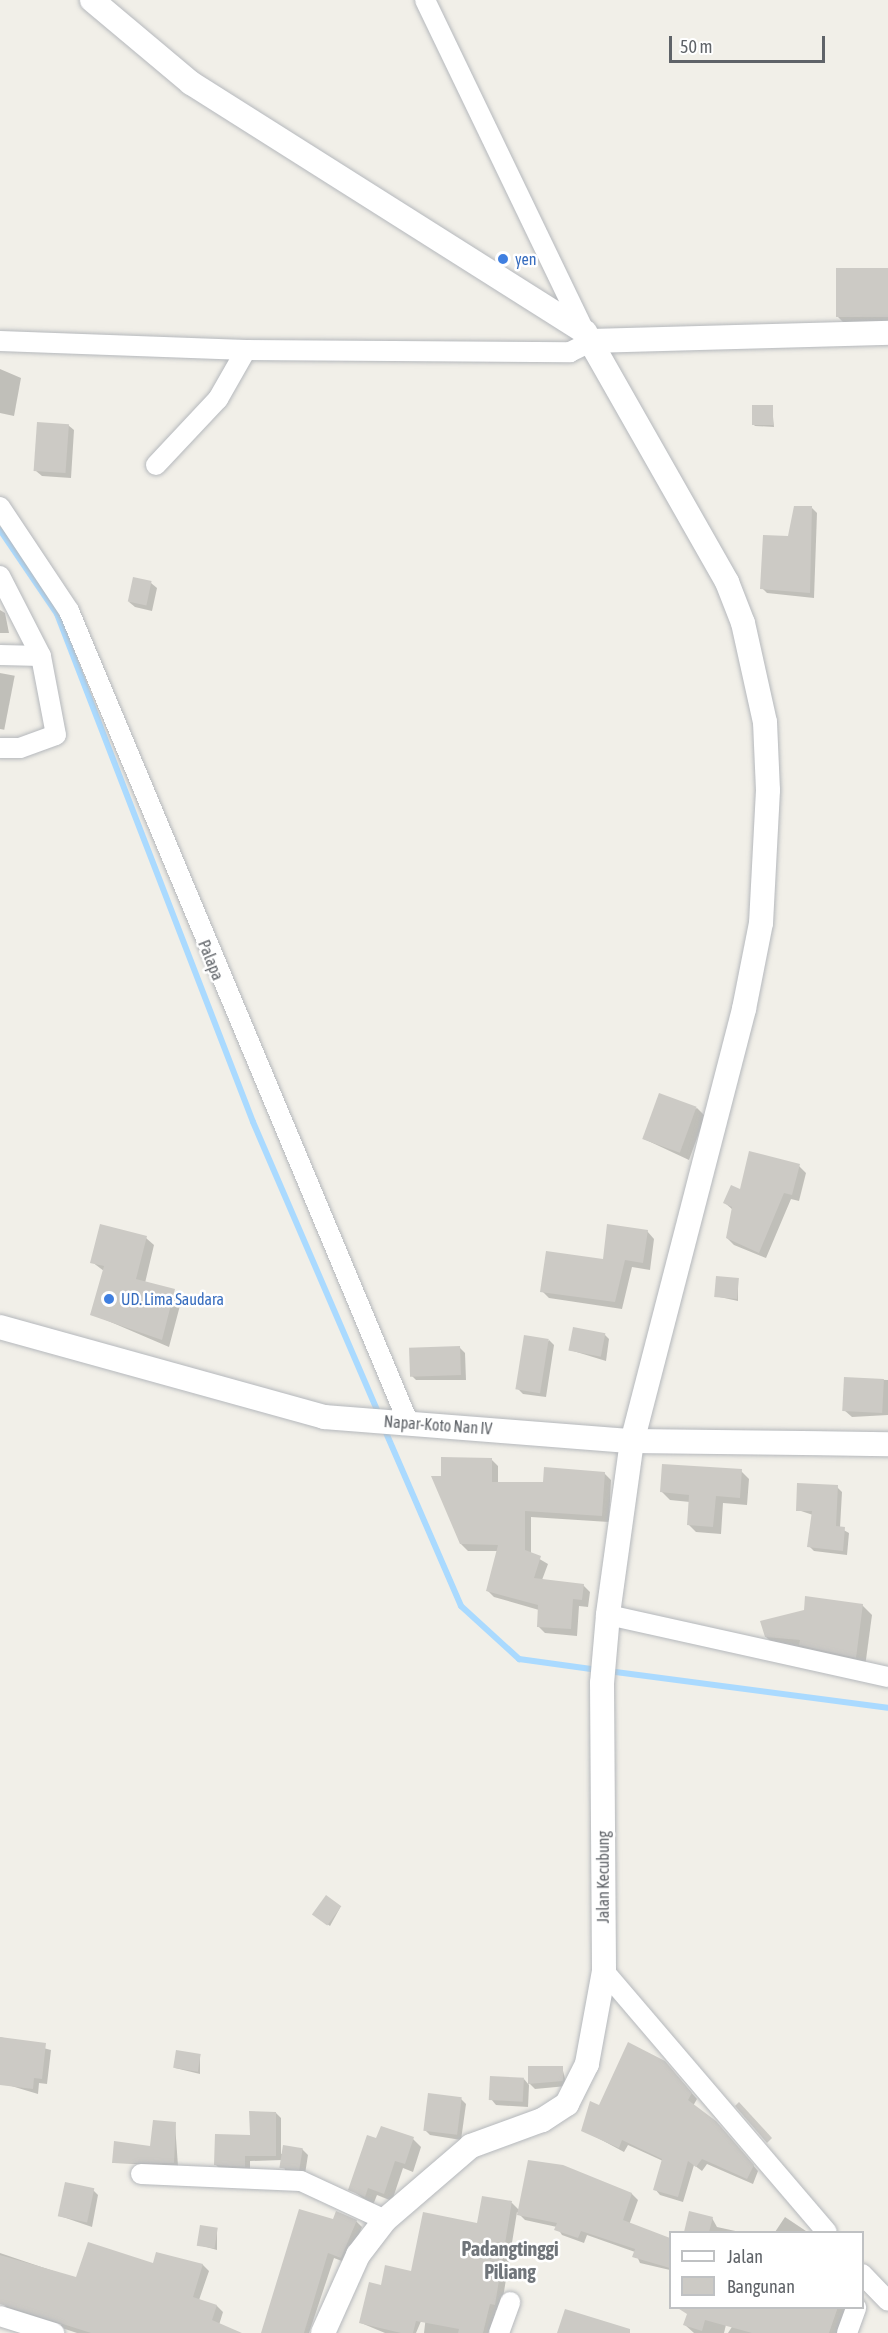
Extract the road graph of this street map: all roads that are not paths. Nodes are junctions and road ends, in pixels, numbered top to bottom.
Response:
1 (92, 0) edge
2 (425, 0) edge
3 (888, 333) edge
4 (589, 336) junction
5 (0, 341) edge
6 (246, 350) junction
7 (156, 465) dead end
8 (0, 507) edge
9 (0, 576) edge
10 (0, 655) edge
11 (41, 656) junction
12 (0, 748) edge
13 (0, 1327) edge
14 (404, 1422) junction
15 (632, 1441) junction
16 (888, 1444) edge
17 (608, 1615) junction
18 (888, 1677) edge
19 (604, 1971) junction
20 (141, 2174) dead end
21 (385, 2220) junction
22 (826, 2231) edge
23 (864, 2281) edge
24 (888, 2301) edge
25 (510, 2302) dead end
26 (855, 2309) edge
27 (0, 2316) edge
28 (54, 2333) edge
29 (323, 2333) edge
30 (499, 2333) edge
31 (847, 2333) edge

1 - 4 street
2 - 4 street
3 - 4 street
4 - 6 street
4 - 15 street, Jalan Kecubung
5 - 6 street
6 - 7 street
8 - 14 street, Palapa
9 - 11 street
10 - 11 street
11 - 12 street
13 - 14 street, Napar-Koto Nan IV
14 - 15 street, Napar-Koto Nan IV
15 - 16 street, Napar-Koto Nan IV
15 - 17 street, Jalan Kecubung
17 - 18 street
17 - 19 street, Jalan Kecubung
19 - 21 street, Jalan Kecubung
19 - 22 street
20 - 21 street
21 - 29 street, Jalan Kecubung
23 - 24 street
25 - 30 street
26 - 31 street
27 - 28 street

